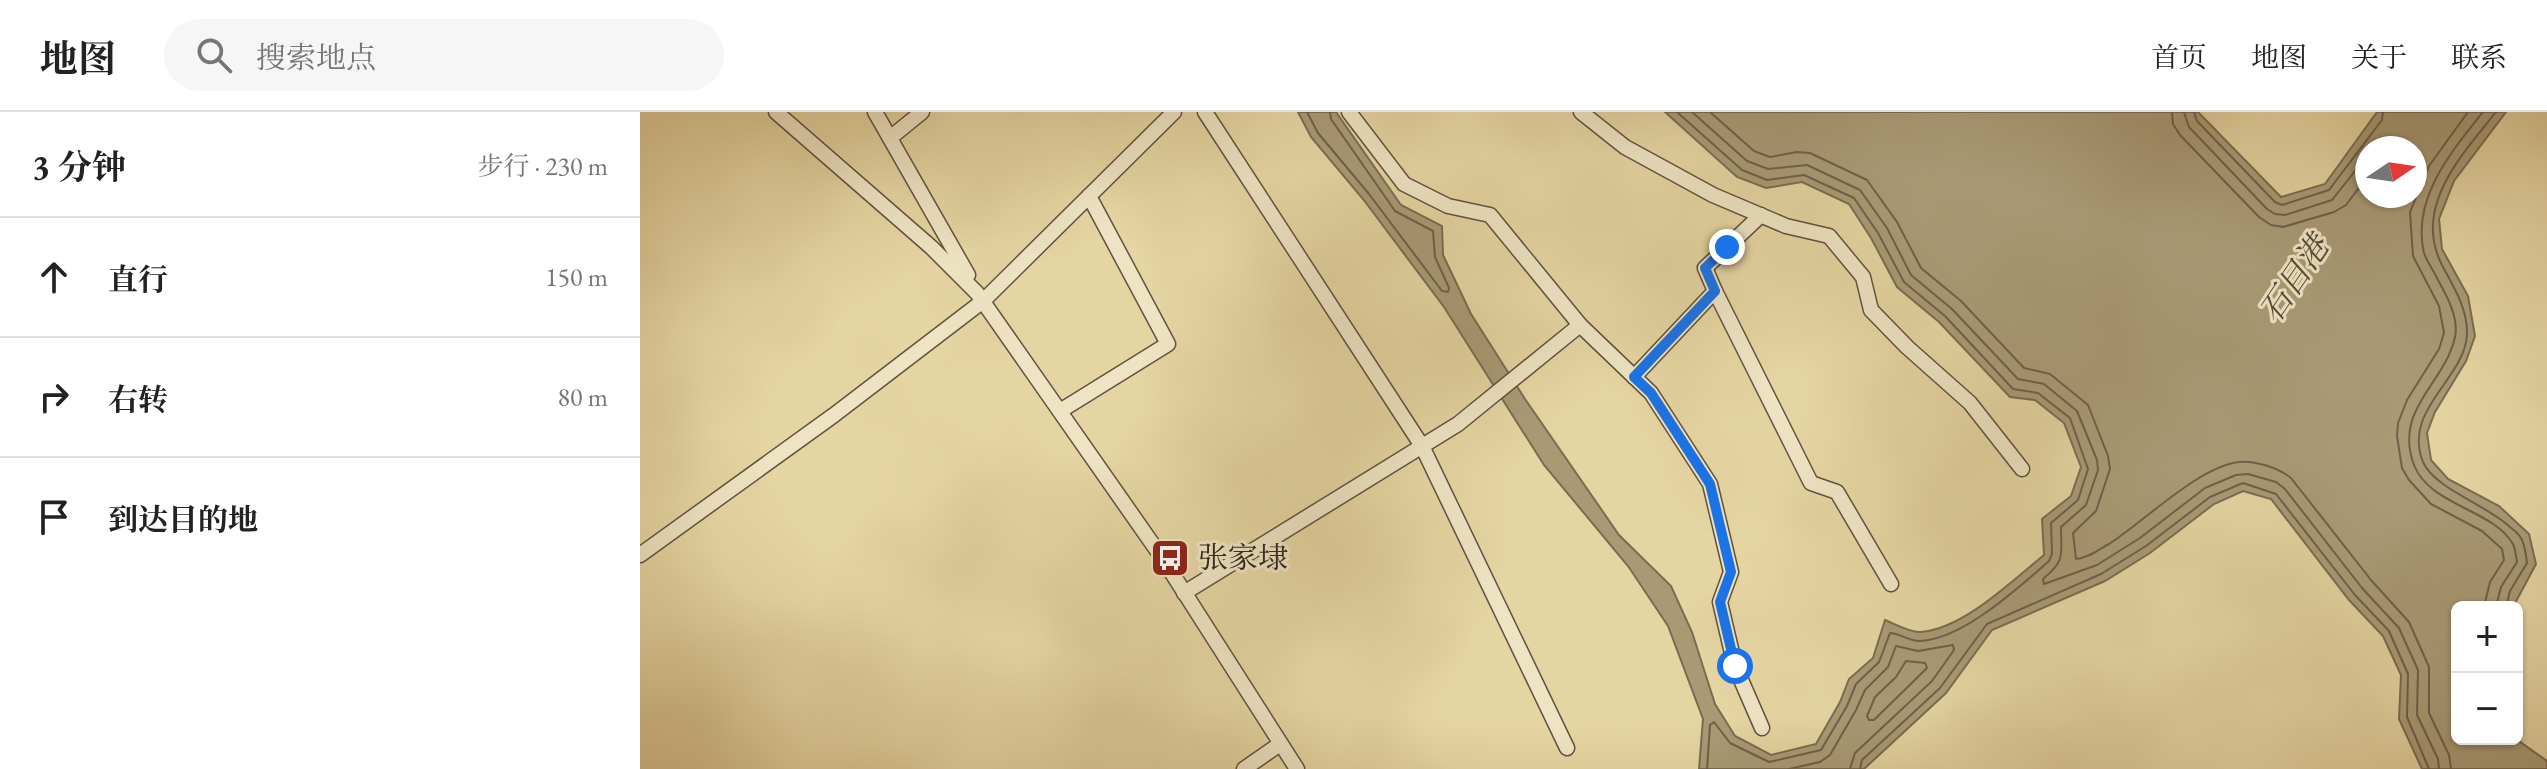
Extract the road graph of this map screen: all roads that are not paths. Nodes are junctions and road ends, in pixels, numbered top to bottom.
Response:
1 (776, 112) edge
2 (875, 112) edge
3 (922, 112) edge
4 (1174, 112) edge
5 (1205, 112) edge
6 (1349, 112) edge
7 (1581, 112) edge
8 (890, 138) junction
9 (1089, 196) junction
10 (1761, 215) junction
11 (1715, 291) junction
12 (980, 297) junction
13 (1580, 325) junction
14 (1634, 377) junction
15 (1060, 411) junction
16 (1422, 446) junction
17 (2022, 469) dead end
18 (640, 555) edge
19 (1891, 584) dead end
20 (1184, 593) junction
21 (1762, 728) dead end
22 (1280, 744) junction
23 (1567, 748) dead end
24 (1244, 769) edge
25 (1297, 769) edge

1 - 12 street
2 - 8 street
3 - 8 street
4 - 9 street
5 - 16 street
6 - 13 street
7 - 10 street
8 - 12 street
9 - 12 street
9 - 15 street
10 - 11 street
10 - 17 street
11 - 14 street
11 - 19 street
12 - 15 street
12 - 18 street
13 - 14 street
13 - 16 street
14 - 21 street
15 - 20 street
16 - 20 street
16 - 23 street
20 - 22 street
22 - 24 street
22 - 25 street

